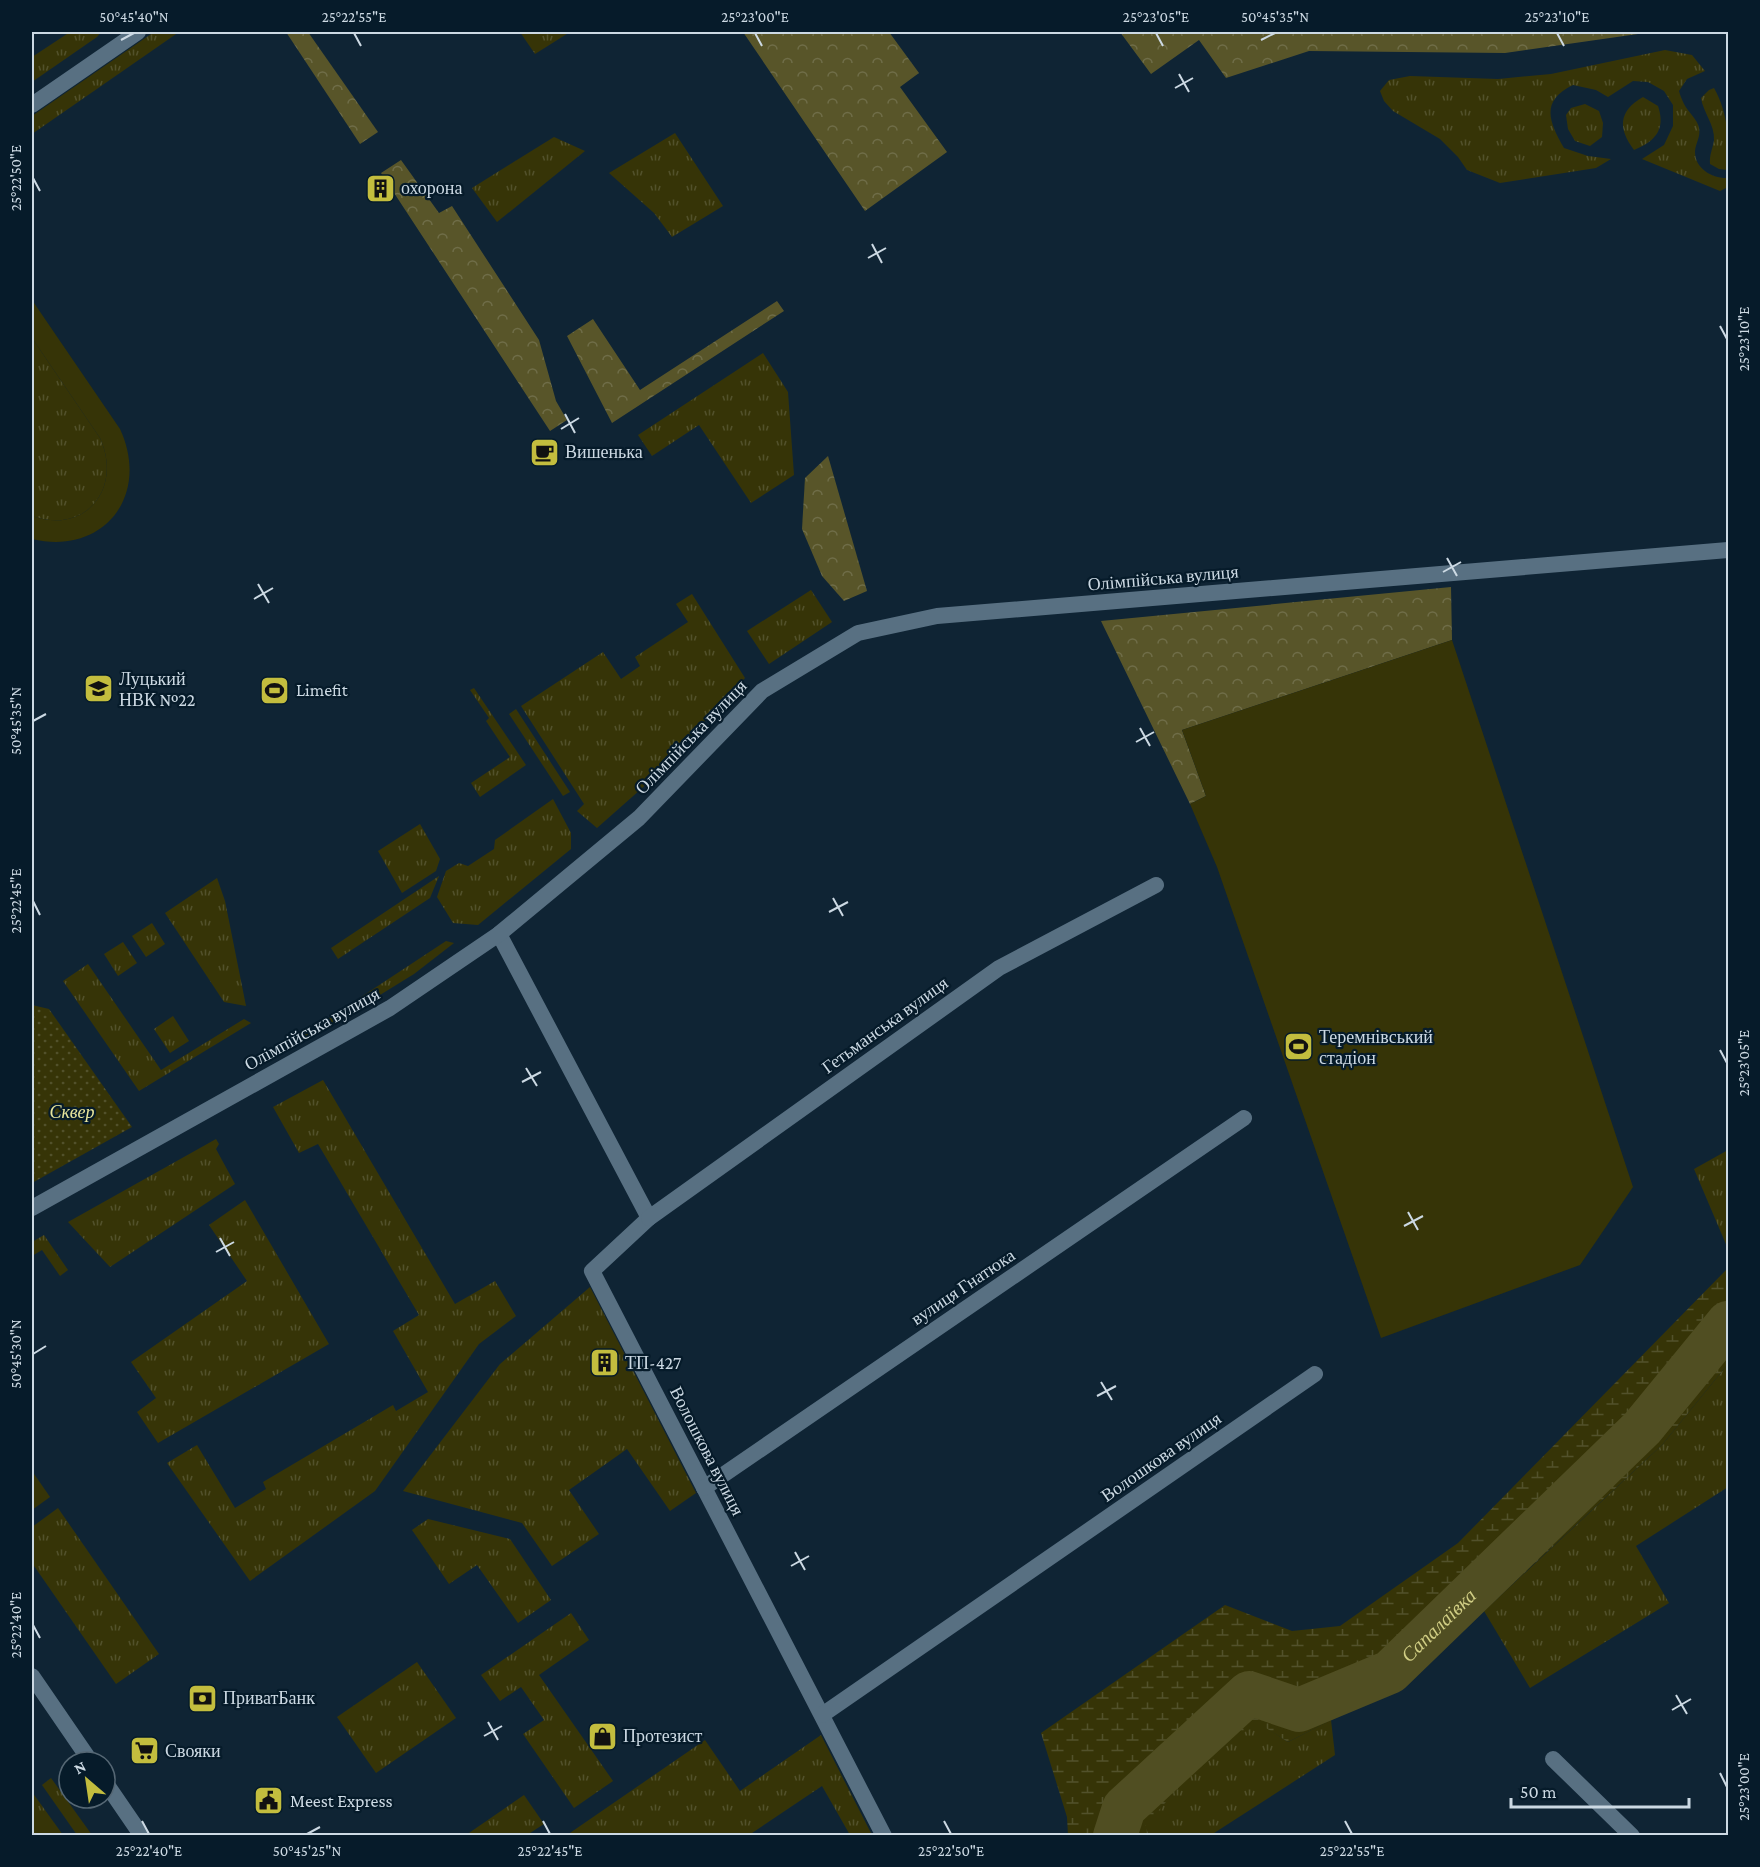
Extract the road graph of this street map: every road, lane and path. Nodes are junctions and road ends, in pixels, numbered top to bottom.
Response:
1 (138, 32) edge
2 (32, 105) edge
3 (1728, 550) edge
4 (1156, 885) dead end
5 (499, 934) junction
6 (1244, 1118) dead end
7 (32, 1208) edge
8 (649, 1218) junction
9 (1315, 1374) dead end
10 (704, 1488) junction
11 (32, 1676) edge
12 (822, 1716) junction
13 (83, 1750) edge
14 (1553, 1758) dead end
15 (117, 1800) edge
16 (142, 1836) edge
17 (884, 1836) edge
18 (1632, 1836) edge

1 - 2 street
3 - 5 street, Олімпійська вулиця
4 - 8 street, Гетьманська вулиця
5 - 7 street, Олімпійська вулиця
5 - 8 street
6 - 10 street, вулиця Гнатюка
8 - 10 street, Волошкова вулиця
9 - 12 street, Волошкова вулиця
10 - 12 street, Волошкова вулиця
11 - 13 street
12 - 17 street, Волошкова вулиця
14 - 18 street
15 - 16 street

